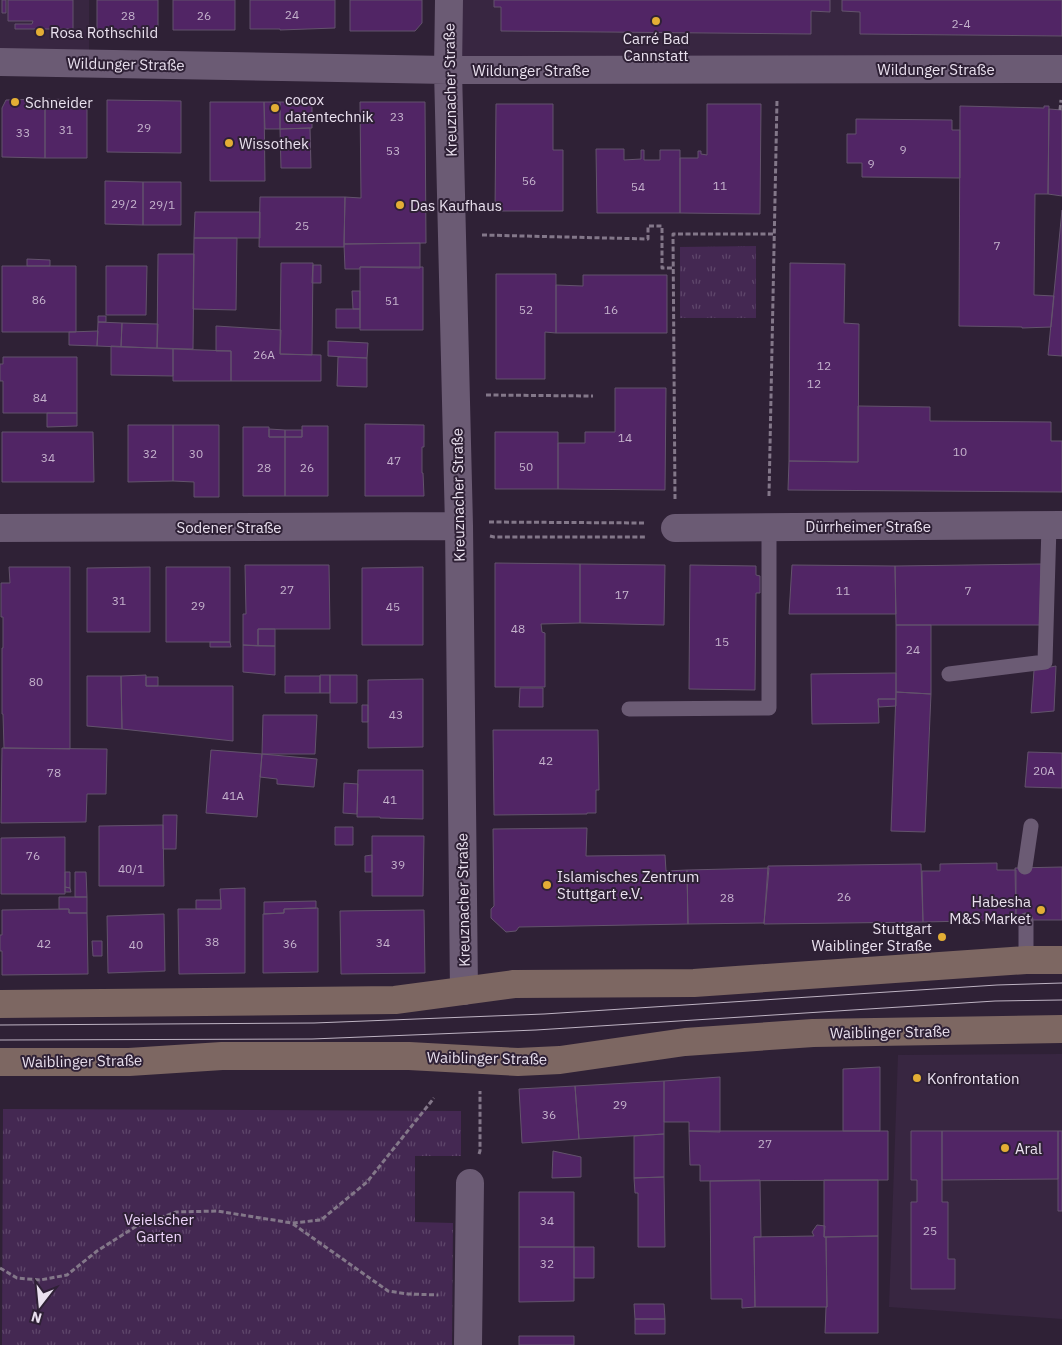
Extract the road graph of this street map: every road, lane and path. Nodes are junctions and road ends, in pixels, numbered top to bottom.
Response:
1 (449, 0) edge
2 (0, 62) edge
3 (778, 69) junction
4 (1062, 69) edge
5 (448, 70) junction
6 (452, 234) junction
7 (774, 234) junction
8 (673, 268) junction
9 (456, 394) junction
10 (593, 396) dead end
11 (646, 523) dead end
12 (459, 526) junction
13 (1055, 526) edge
14 (769, 527) junction
15 (0, 528) edge
16 (675, 528) junction
17 (948, 674) dead end
18 (629, 709) dead end
19 (1031, 826) dead end
20 (1024, 867) dead end
21 (1026, 920) dead end
22 (1026, 960) junction
23 (1062, 960) edge
24 (464, 991) junction
25 (0, 1004) edge
26 (1062, 1029) edge
27 (480, 1060) junction
28 (0, 1062) edge
29 (434, 1098) dead end
30 (470, 1183) joint
31 (292, 1223) junction
32 (0, 1268) edge
33 (468, 1295) junction
34 (468, 1345) edge

1 - 5 street, Kreuznacher Straße
2 - 5 street, Wildunger Straße
3 - 4 street, Wildunger Straße
3 - 5 street, Wildunger Straße
3 - 7 path
5 - 6 street, Kreuznacher Straße
6 - 8 path
6 - 9 street, Kreuznacher Straße
7 - 8 path
7 - 14 path
8 - 16 path
9 - 10 path
9 - 12 street, Kreuznacher Straße
11 - 12 path
12 - 15 street, Sodener Straße
12 - 16 path
12 - 24 street, Kreuznacher Straße
13 - 14 street, Dürrheimer Straße
13 - 17 lane
14 - 16 street, Dürrheimer Straße
14 - 18 lane
19 - 20 lane
21 - 22 lane
22 - 23 main road
22 - 24 main road
24 - 25 main road
26 - 27 main road, Waiblinger Straße
27 - 28 main road, Waiblinger Straße
27 - 30 path
29 - 31 path
30 - 33 street
31 - 32 path
31 - 33 path
33 - 34 street

